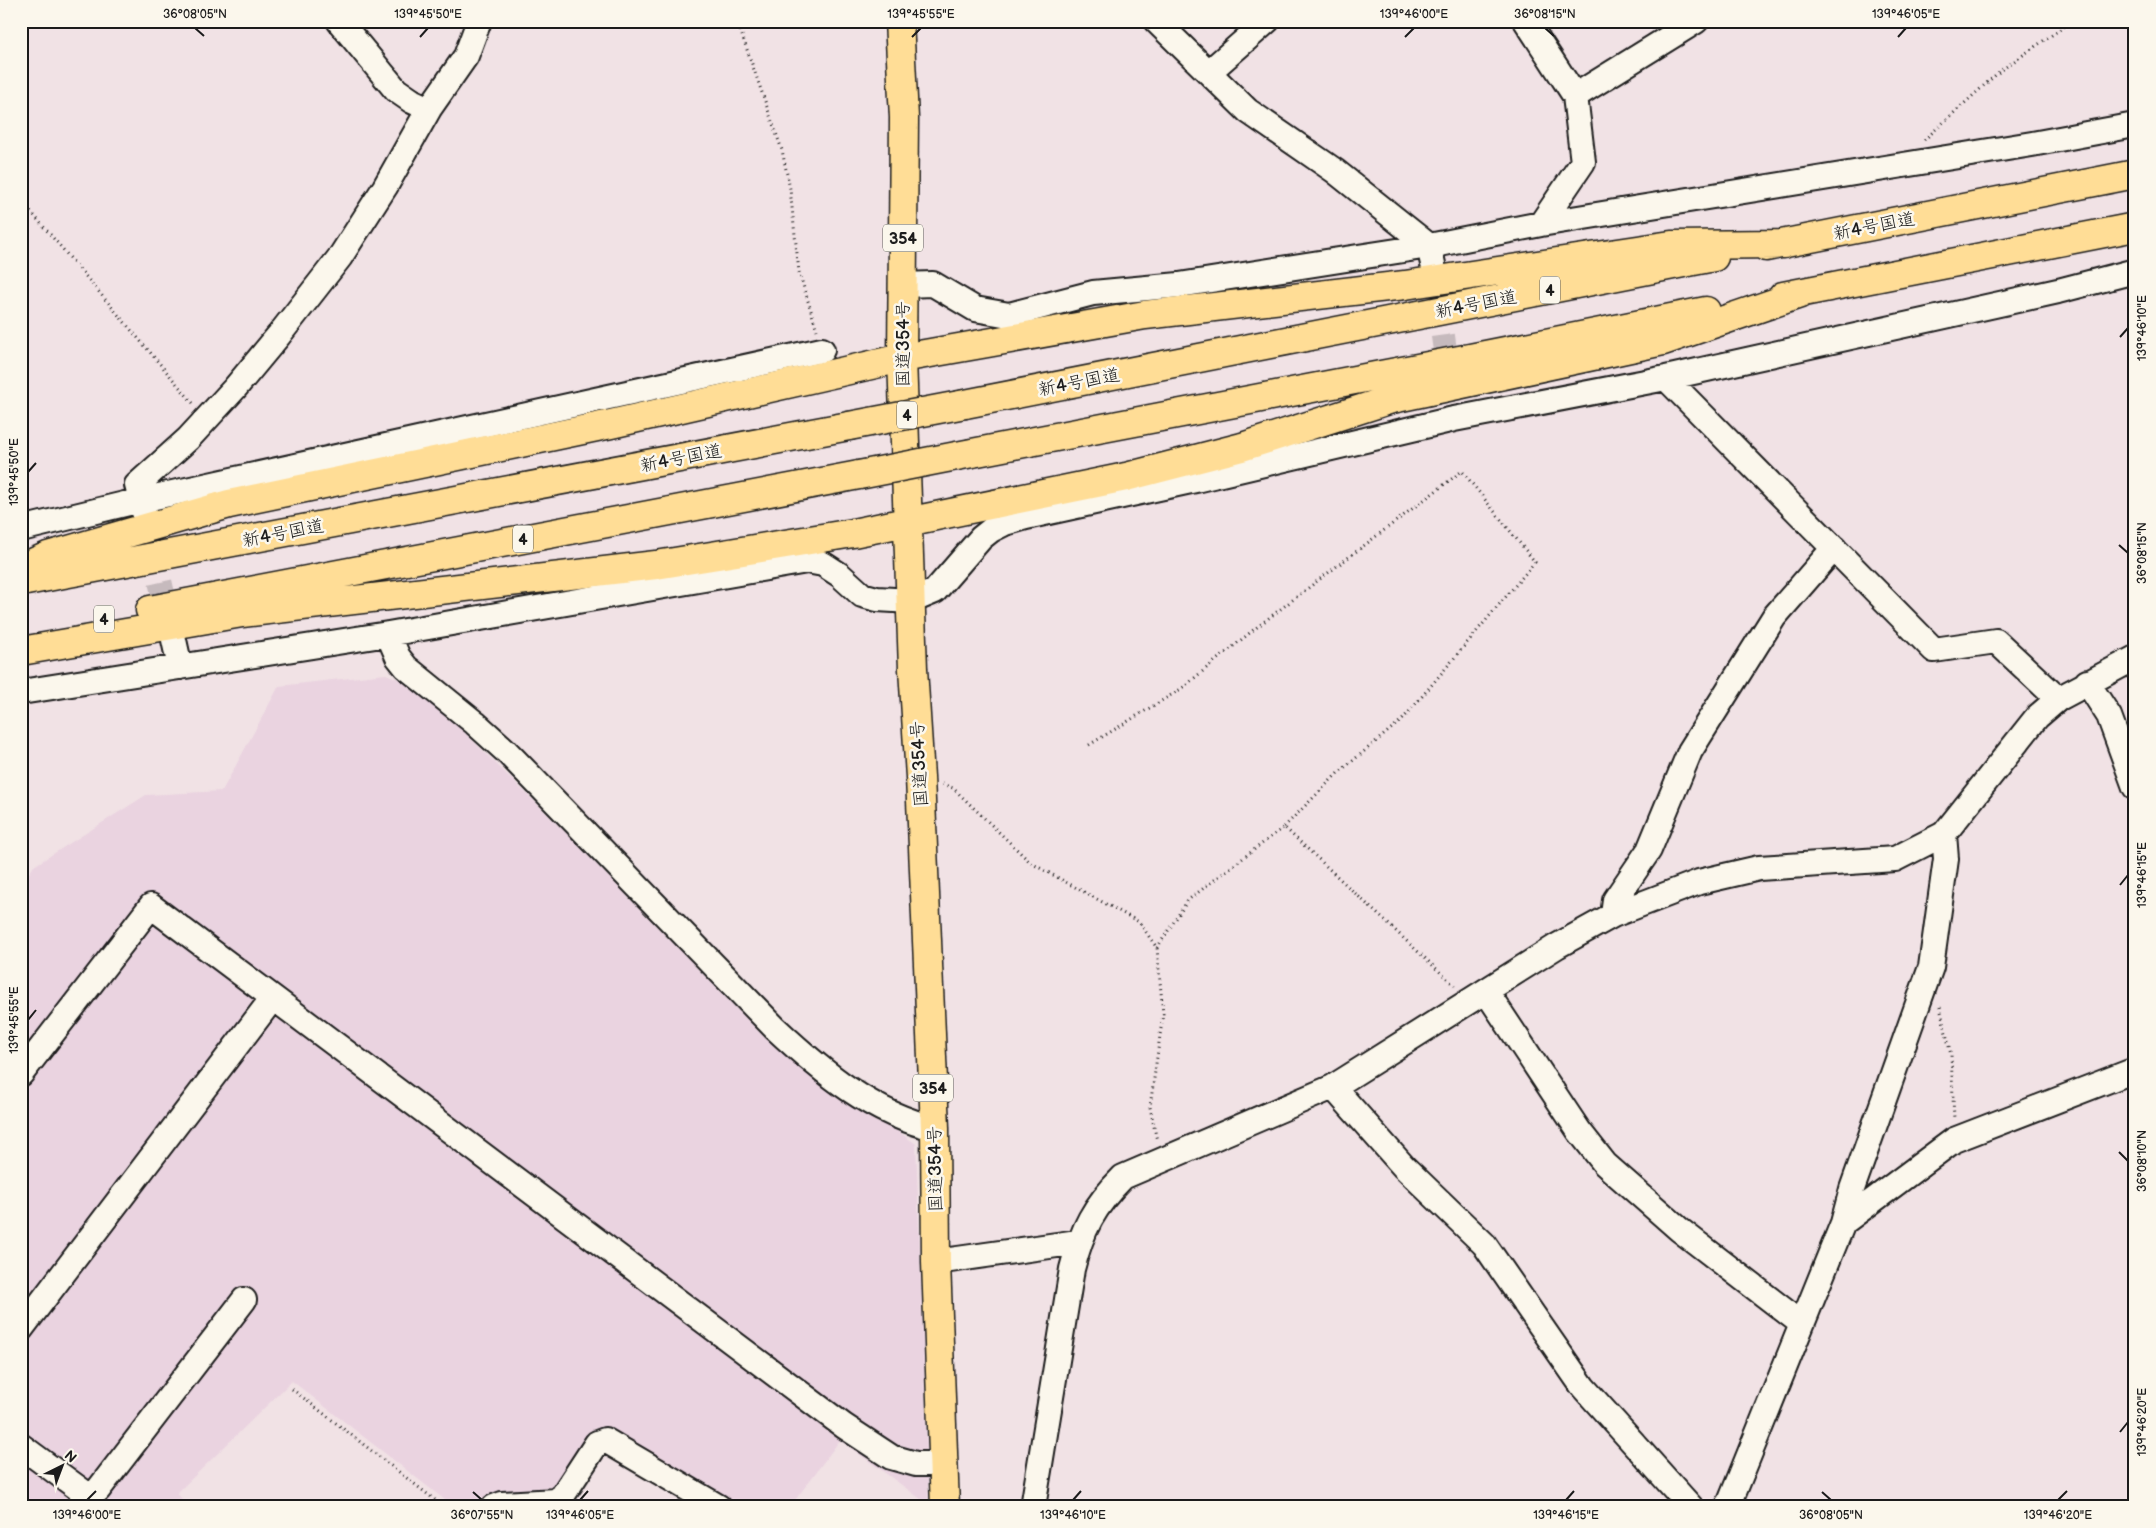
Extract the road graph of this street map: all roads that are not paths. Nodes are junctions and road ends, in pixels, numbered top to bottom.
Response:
1 (339, 21) edge
2 (478, 21) edge
3 (899, 21) edge
4 (1156, 21) edge
5 (1268, 21) edge
6 (1526, 21) edge
7 (1696, 21) edge
8 (1209, 72) junction
9 (1575, 96) junction
10 (429, 109) junction
11 (2135, 125) edge
12 (2135, 174) edge
13 (1541, 224) junction
14 (2135, 227) edge
15 (1784, 244) junction
16 (1431, 255) junction
17 (2135, 270) edge
18 (903, 285) junction
19 (1800, 294) junction
20 (822, 350) road end
21 (902, 358) junction
22 (1666, 378) junction
23 (143, 506) junction
24 (908, 520) junction
25 (21, 529) edge
26 (1834, 548) junction
27 (21, 568) edge
28 (21, 582) edge
29 (911, 601) junction
30 (388, 634) junction
31 (21, 635) edge
32 (174, 640) tunnel mouth
33 (21, 650) edge
34 (2135, 658) edge
35 (180, 667) junction
36 (2087, 682) junction
37 (21, 692) edge
38 (2058, 699) junction
39 (2135, 787) edge
40 (1944, 834) junction
41 (1613, 915) junction
42 (1478, 996) junction
43 (272, 999) junction
44 (2135, 1070) edge
45 (21, 1074) edge
46 (1333, 1087) junction
47 (935, 1128) junction
48 (1843, 1223) junction
49 (1078, 1242) junction
50 (936, 1262) junction
51 (244, 1300) dead end
52 (1802, 1324) junction
53 (21, 1329) edge
54 (21, 1446) edge
55 (944, 1464) junction
56 (494, 1507) edge
57 (719, 1507) edge
58 (945, 1507) edge
59 (1033, 1507) edge
60 (1691, 1507) edge
61 (1728, 1507) edge

1 - 10 street
2 - 10 street
3 - 18 highway, 国道354号 / 354
4 - 8 street
5 - 8 street
6 - 9 street
7 - 9 street
8 - 16 street
9 - 13 street
10 - 23 street
11 - 13 street
12 - 15 highway, 新4号国道 / 4
13 - 16 street
14 - 19 highway, 4
15 - 21 highway
15 - 28 highway, 新4号国道 / 4, bridge
16 - 18 street
17 - 22 street
18 - 21 highway, 国道354号 / 354
19 - 24 highway
19 - 31 highway, 4, bridge
20 - 23 street
21 - 24 highway, 国道354号 / 354
21 - 27 highway
22 - 26 street
22 - 29 street
23 - 25 street
24 - 29 highway, 国道354号 / 354
24 - 33 highway
26 - 38 street
26 - 41 street
29 - 30 street
29 - 47 highway, 国道354号 / 354
30 - 35 street
30 - 47 street
32 - 35 street
34 - 36 street
35 - 37 street
36 - 38 street
36 - 39 street
38 - 40 street
40 - 41 street
40 - 48 street
41 - 42 street
42 - 46 street
42 - 52 street
43 - 45 street
43 - 53 street
43 - 55 street
44 - 48 street
46 - 49 street
46 - 60 street
47 - 50 highway, 国道354号 / 354
48 - 52 street
49 - 50 street
49 - 59 street
50 - 55 highway, 国道354号 / 354
51 - 54 street
52 - 61 street
55 - 58 highway, 国道354号 / 354
56 - 57 street

